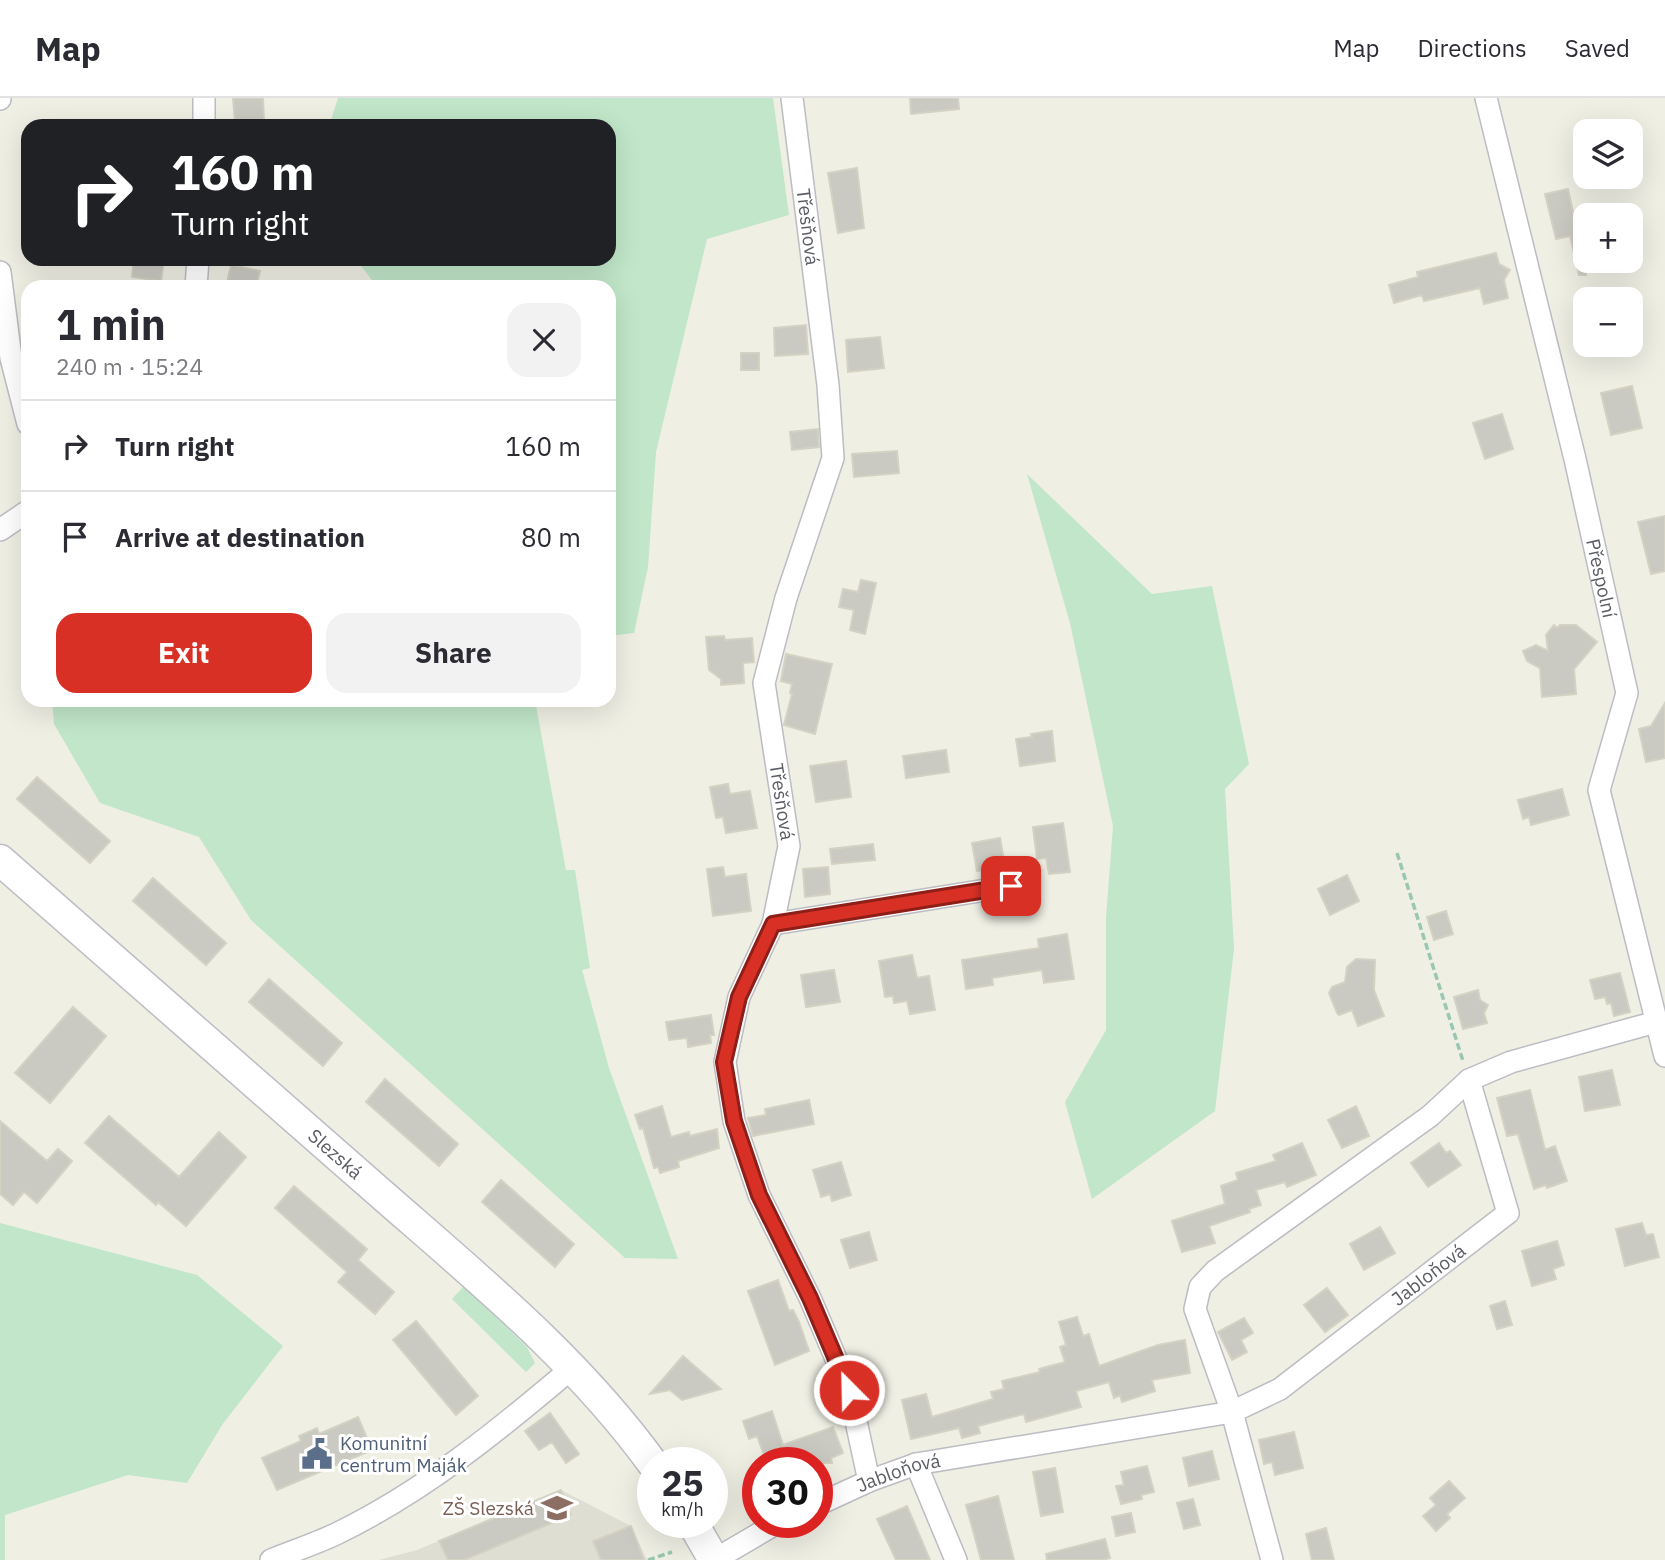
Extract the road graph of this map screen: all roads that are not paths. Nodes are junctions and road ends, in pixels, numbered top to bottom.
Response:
1 (204, 98) edge
2 (792, 98) edge
3 (1486, 98) edge
4 (204, 119) edge
5 (0, 272) edge
6 (21, 397) edge
7 (21, 515) edge
8 (0, 530) edge
9 (0, 860) edge
10 (1011, 886) dead end
11 (773, 924) junction
12 (1656, 1022) junction
13 (1665, 1056) edge
14 (1469, 1080) junction
15 (572, 1368) junction
16 (1232, 1412) junction
17 (640, 1447) edge
18 (916, 1464) junction
19 (869, 1482) junction
20 (833, 1498) edge
21 (701, 1538) edge
22 (752, 1538) edge
23 (271, 1560) edge
24 (714, 1560) edge
25 (956, 1560) edge
26 (1272, 1560) edge

1 - 4 street
2 - 11 street, Třešňová
3 - 12 street, Přespolní
5 - 6 street
7 - 8 street
9 - 15 street, Slezská
10 - 11 street
11 - 19 street, Třešňová
12 - 13 street, Přespolní
12 - 14 street
14 - 16 street
14 - 16 street, Jabloňová
15 - 17 street, Slezská
15 - 23 street
16 - 18 street, Jabloňová
16 - 26 street
18 - 19 street, Jabloňová
18 - 25 street
19 - 20 street, Jabloňová
21 - 24 street
22 - 24 street

